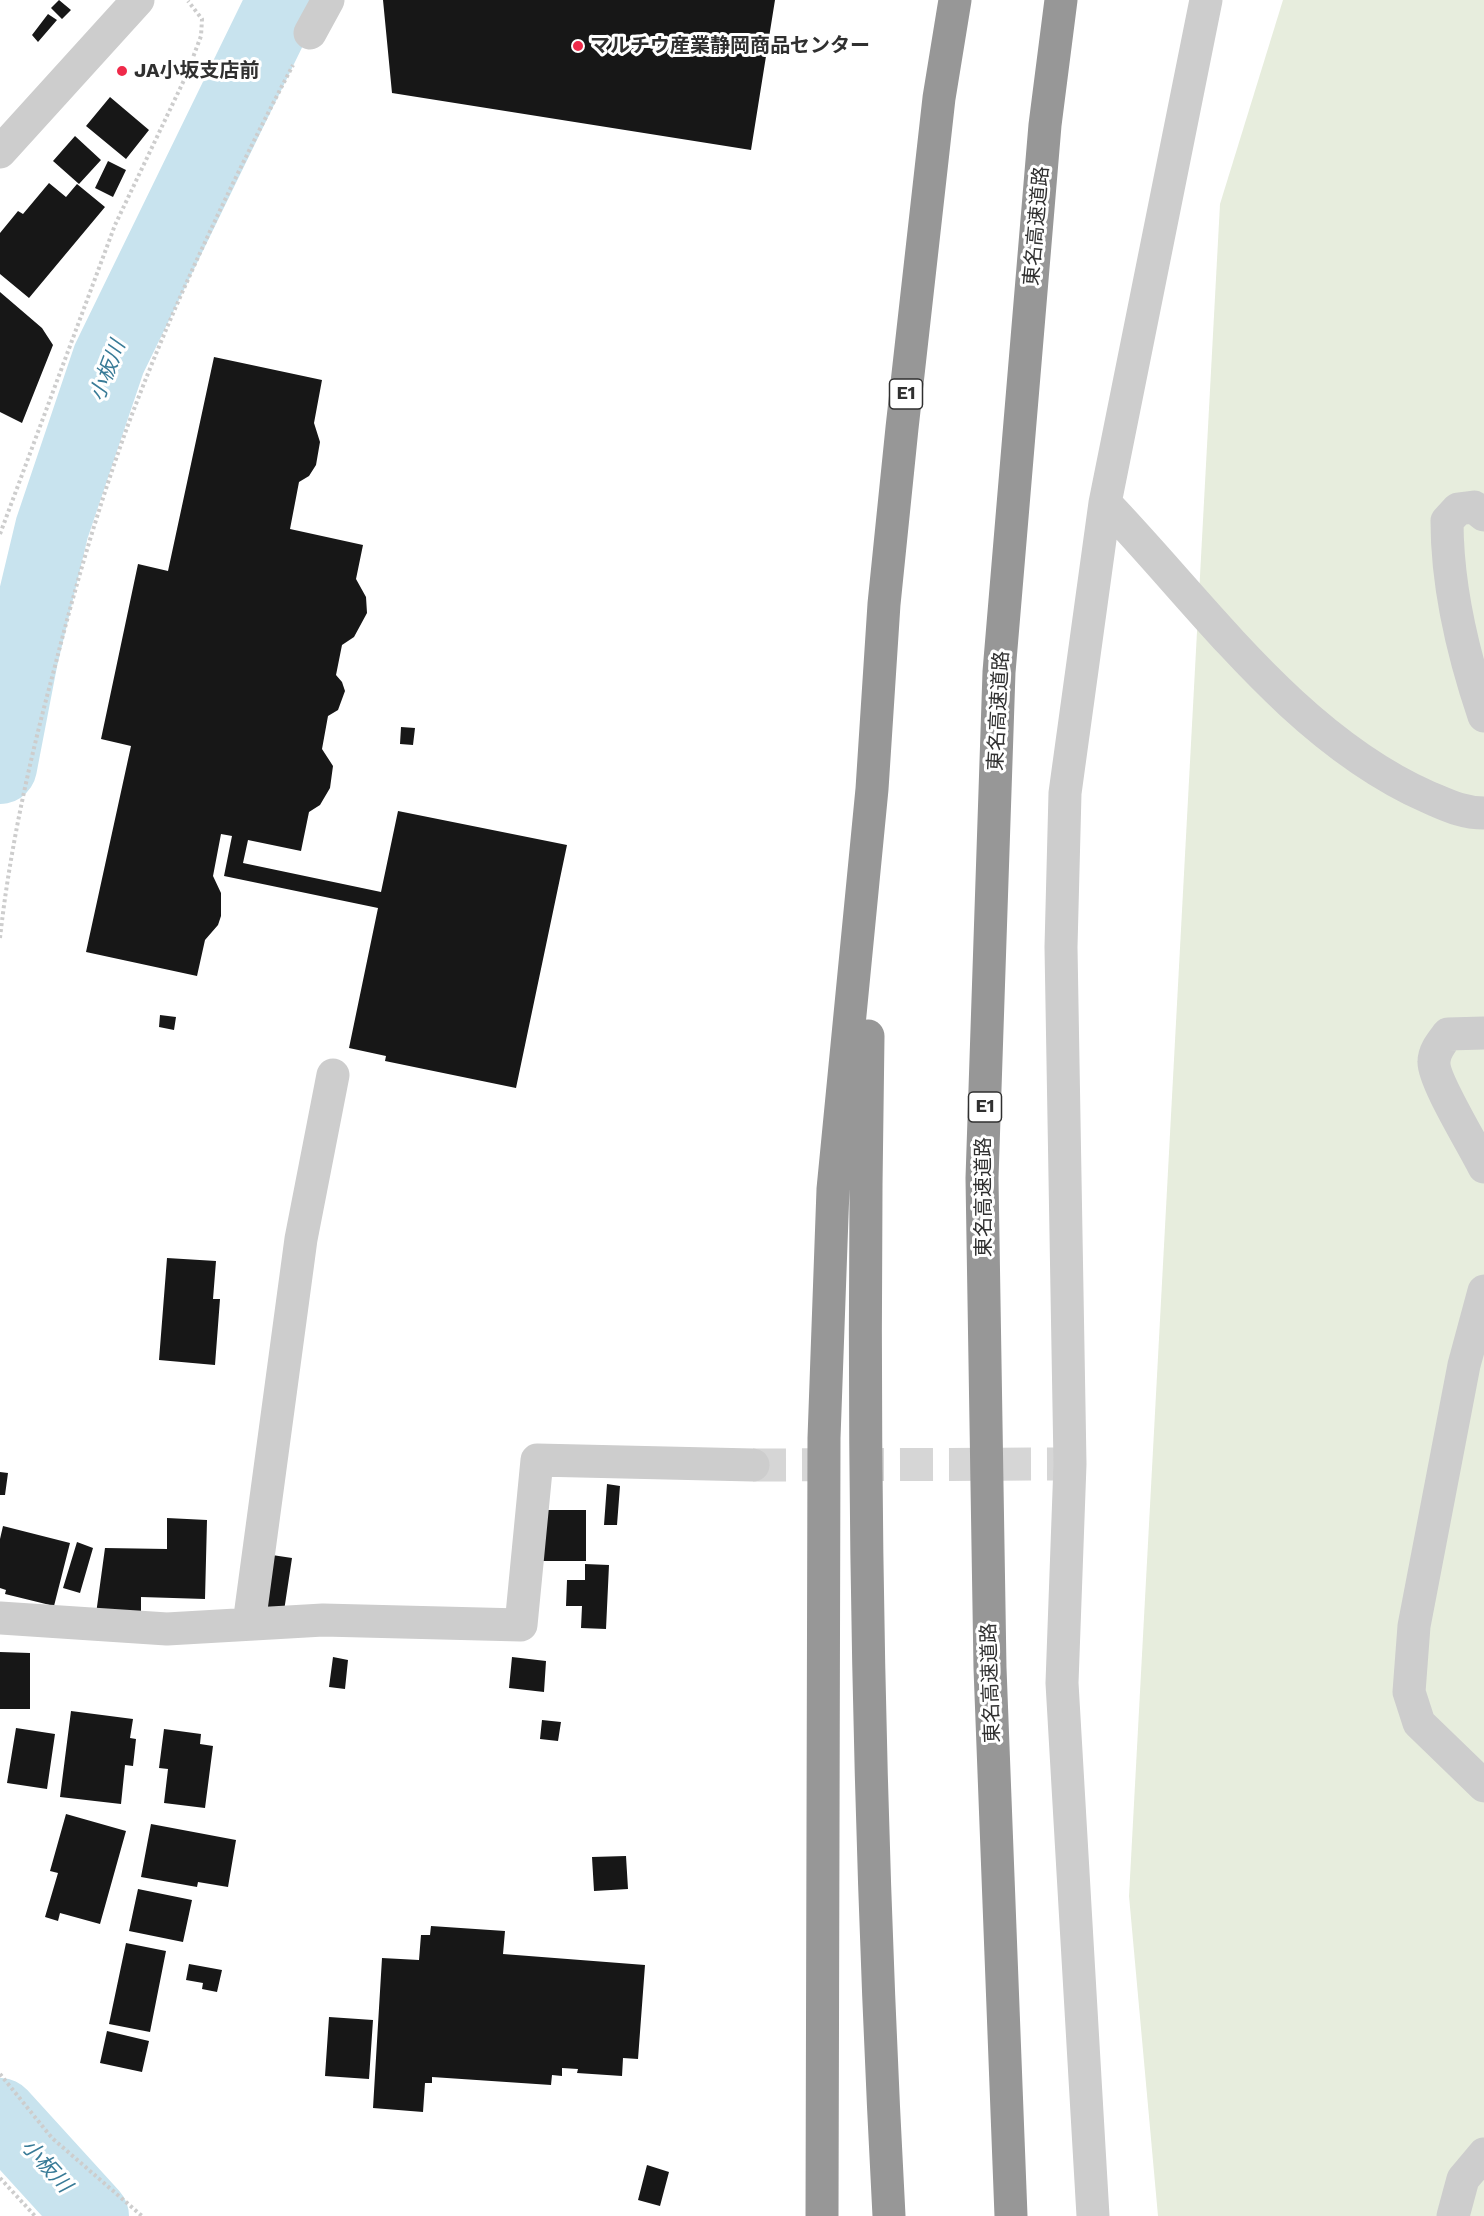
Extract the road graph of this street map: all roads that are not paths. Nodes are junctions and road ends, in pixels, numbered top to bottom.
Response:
1 (138, 0) edge
2 (328, 0) edge
3 (955, 0) edge
4 (1061, 0) edge
5 (1206, 0) edge
6 (310, 33) road end
7 (2, 148) edge
8 (1105, 503) junction
9 (1484, 515) edge
10 (1484, 716) edge
11 (872, 789) junction
12 (1484, 813) edge
13 (1484, 1033) edge
14 (333, 1075) dead end
15 (1484, 1167) edge
16 (1484, 1291) edge
17 (753, 1465) tunnel mouth
18 (0, 1618) edge
19 (249, 1624) junction
20 (1484, 1786) edge
21 (1484, 2154) edge
22 (822, 2216) edge
23 (889, 2216) edge
24 (1011, 2216) edge
25 (1093, 2216) edge
26 (1453, 2216) edge

1 - 7 street
2 - 6 street
3 - 11 highway, E1
4 - 24 highway, 東名高速道路 / E1
5 - 8 street
8 - 12 street
8 - 25 street
9 - 10 street
11 - 22 highway, E1
11 - 23 highway, E1
13 - 15 street
14 - 19 street
16 - 20 street
17 - 19 street
18 - 19 street
21 - 26 street

